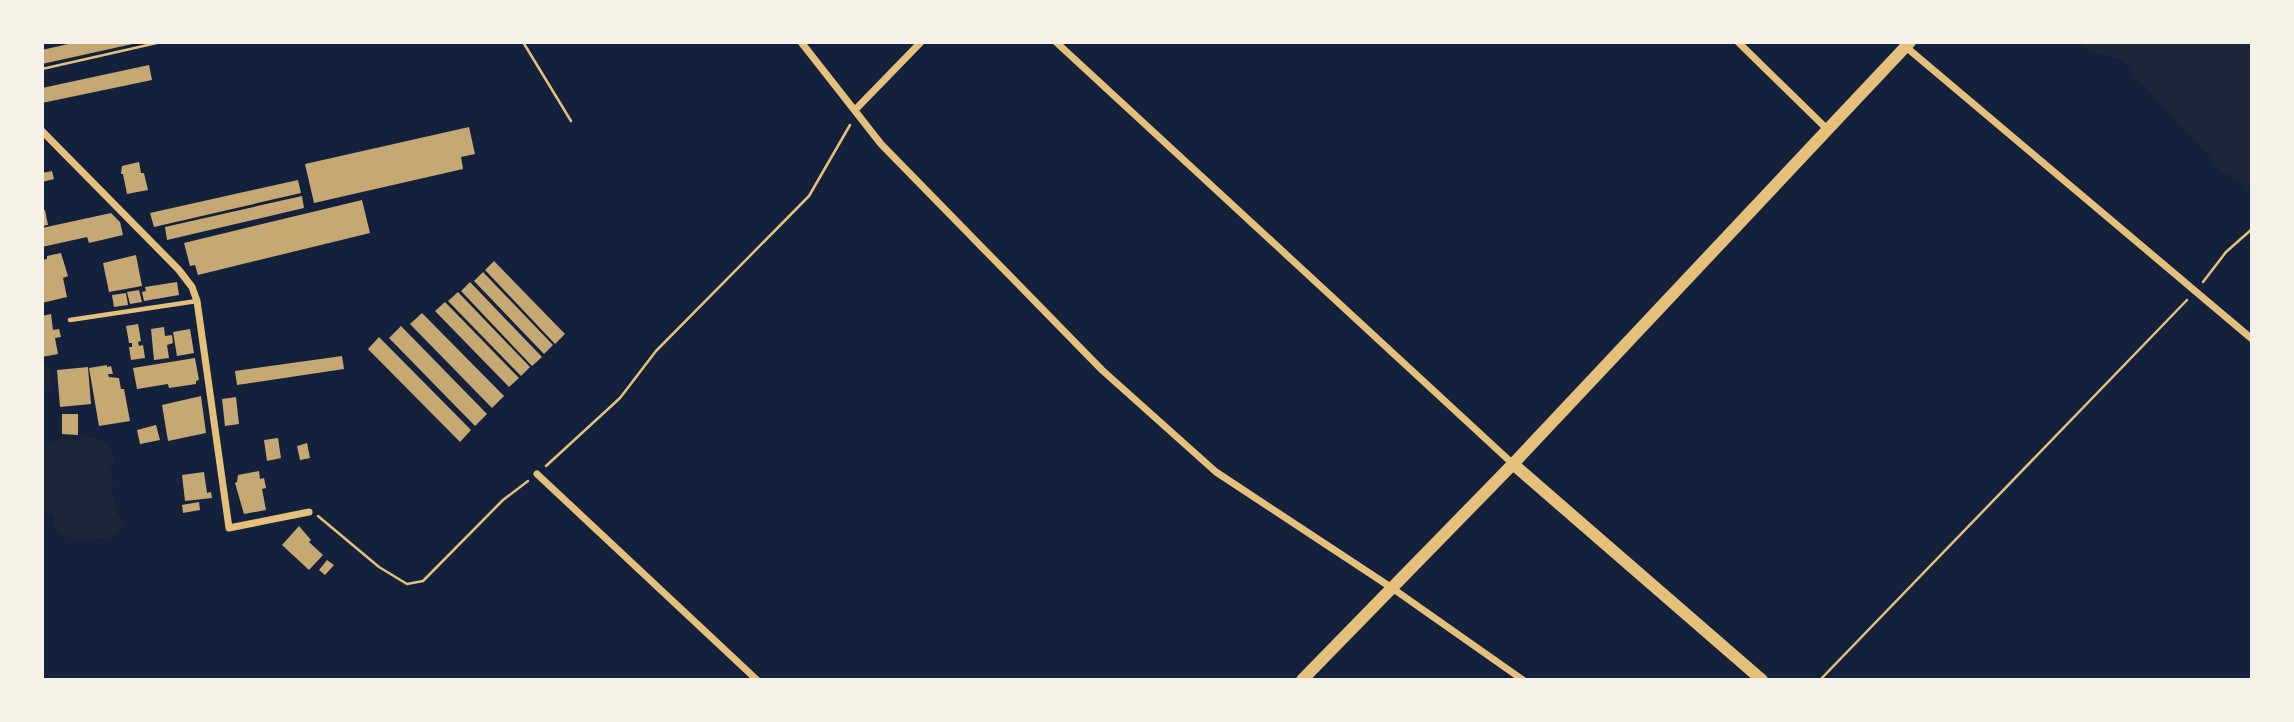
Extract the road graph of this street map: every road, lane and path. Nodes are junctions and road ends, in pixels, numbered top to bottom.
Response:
1 (161, 42) edge
2 (523, 42) edge
3 (801, 42) edge
4 (922, 42) edge
5 (1056, 42) edge
6 (1738, 42) edge
7 (1908, 44) edge
8 (42, 69) edge
9 (856, 112) junction
10 (571, 121) dead end
11 (42, 131) edge
12 (1829, 131) junction
13 (2252, 229) edge
14 (2196, 290) junction
15 (197, 301) junction
16 (70, 320) dead end
17 (2252, 339) edge
18 (1513, 464) junction
19 (537, 474) junction
20 (309, 512) joint
21 (1392, 588) junction
22 (757, 680) edge
23 (1302, 680) edge
24 (1523, 680) edge
25 (1762, 680) edge
26 (1820, 680) edge

1 - 8 path
2 - 10 path
3 - 9 street
4 - 9 street
5 - 18 street
6 - 12 street
7 - 12 street
7 - 14 street
9 - 19 path
9 - 21 street
11 - 15 street
12 - 18 street
13 - 14 path
14 - 17 street
14 - 26 path
15 - 16 lane
15 - 20 street
18 - 21 street
18 - 25 street
19 - 20 path
19 - 22 street
21 - 23 street
21 - 24 street

